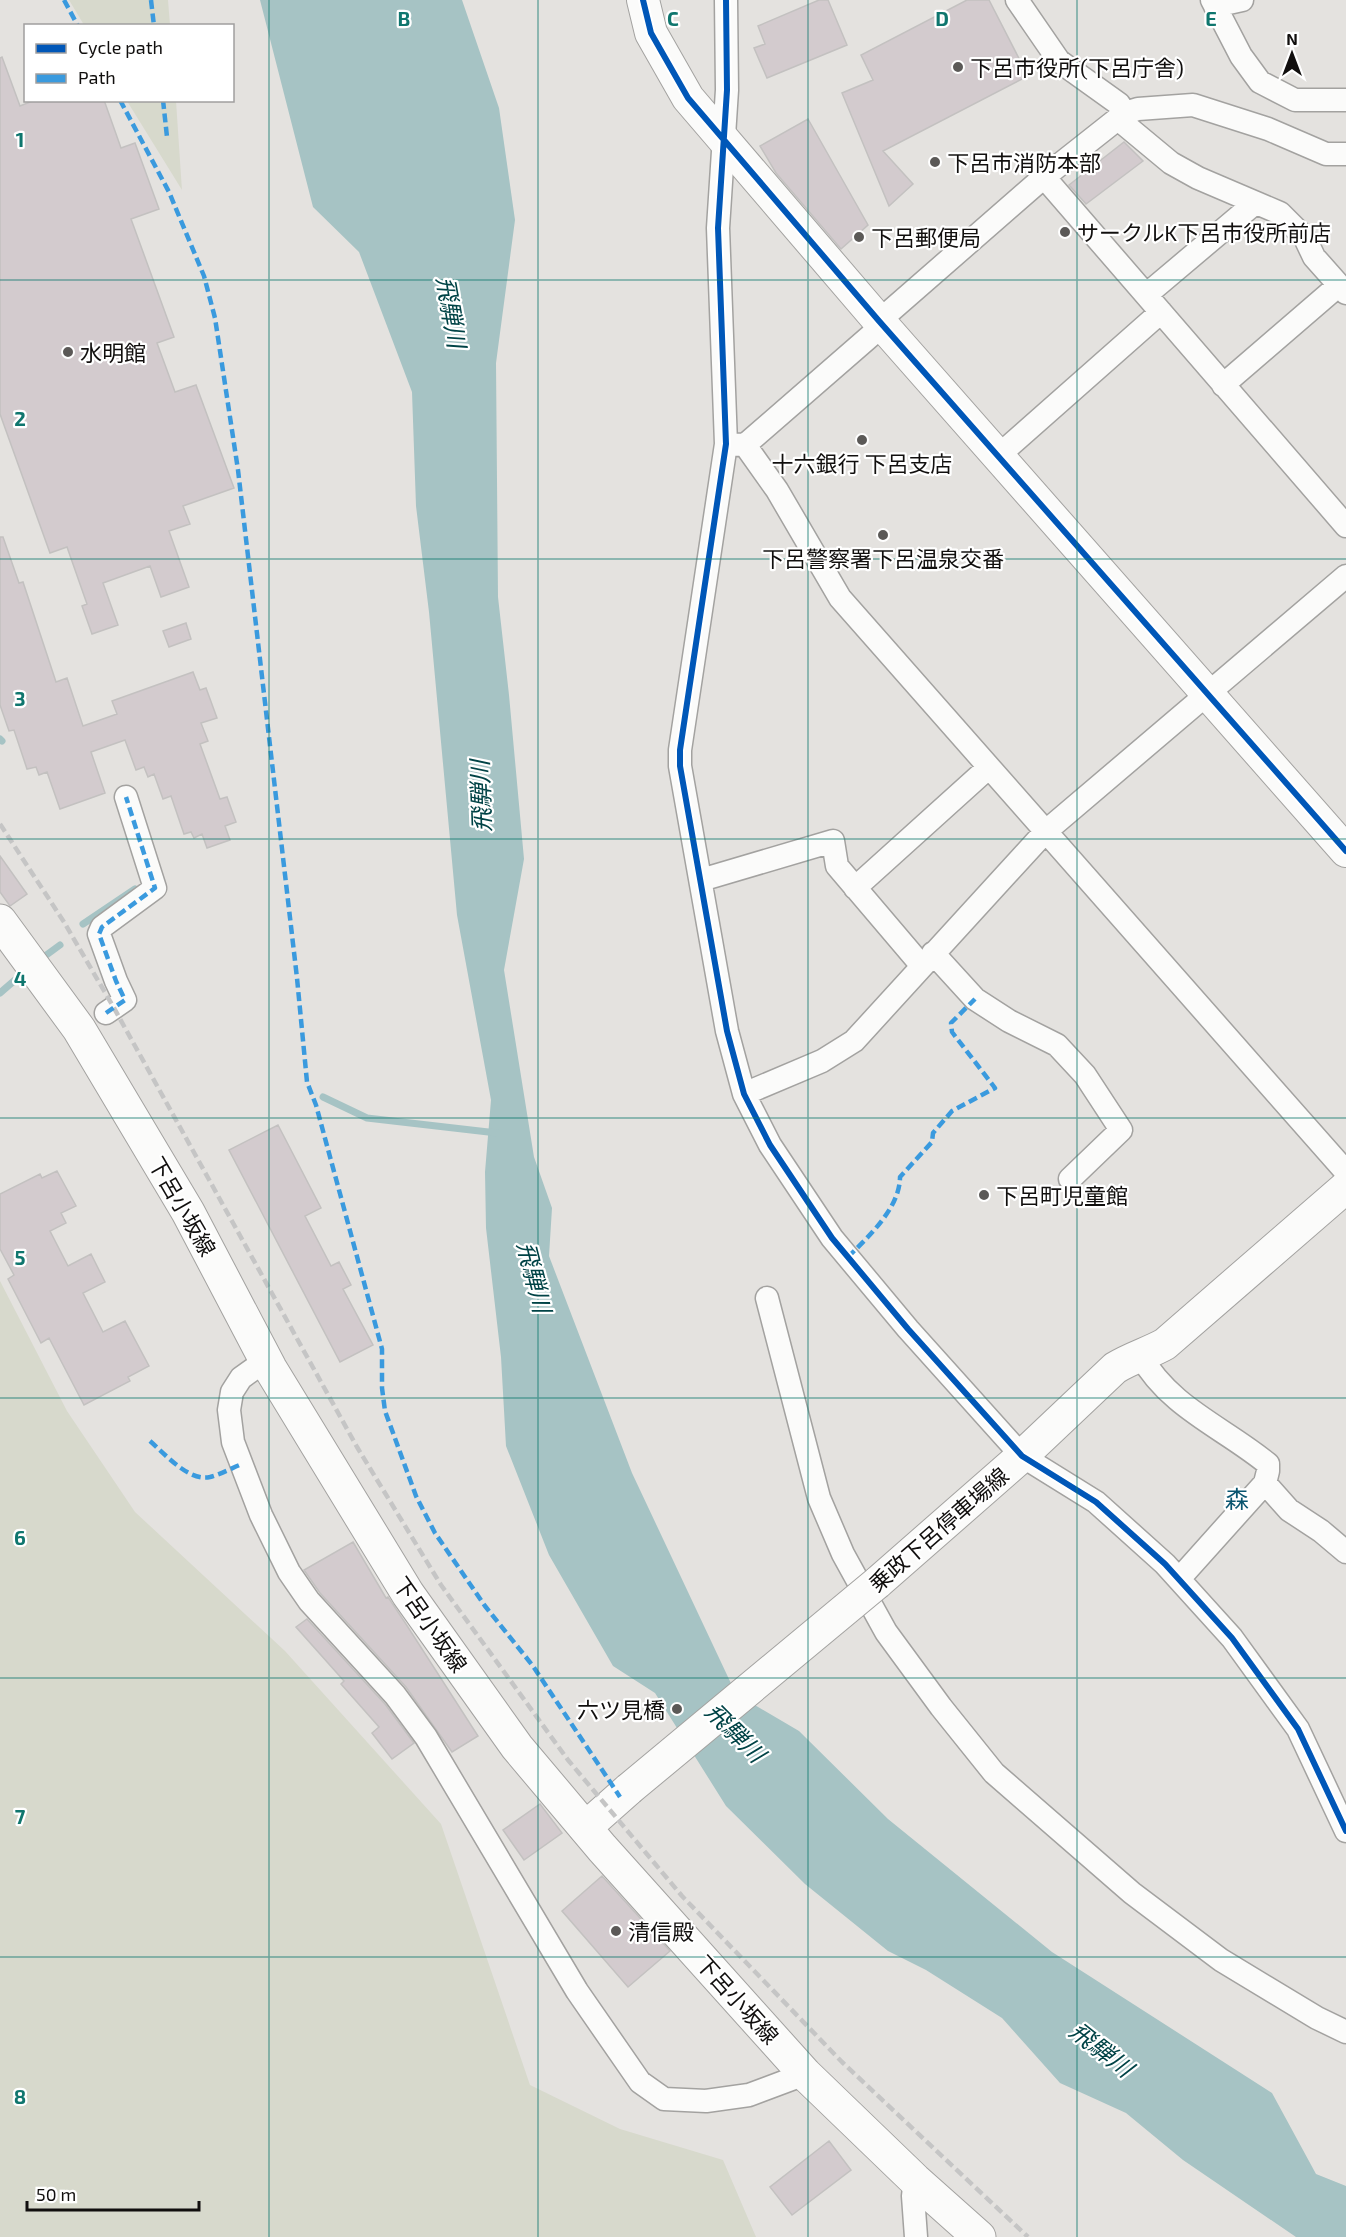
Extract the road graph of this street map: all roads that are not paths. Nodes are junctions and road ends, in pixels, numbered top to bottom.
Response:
1 (643, 0) edge
2 (726, 0) edge
3 (1017, 0) edge
4 (1242, 0) edge
5 (1214, 3) edge
6 (1346, 100) edge
7 (1122, 116) junction
8 (724, 142) junction
9 (1346, 154) edge
10 (1044, 177) junction
11 (1255, 204) junction
12 (1342, 289) edge
13 (1146, 295) junction
14 (1161, 312) junction
15 (881, 323) junction
16 (1223, 385) junction
17 (736, 445) junction
18 (998, 456) junction
19 (1346, 526) edge
20 (1346, 576) edge
21 (1207, 693) junction
22 (988, 768) junction
23 (126, 797) dead end
24 (1045, 832) junction
25 (1346, 851) edge
26 (701, 880) junction
27 (855, 888) junction
28 (0, 921) edge
29 (928, 960) junction
30 (106, 1013) dead end
31 (744, 1094) junction
32 (1346, 1172) edge
33 (1070, 1179) dead end
34 (1346, 1187) edge
35 (767, 1298) dead end
36 (1140, 1355) junction
37 (266, 1360) junction
38 (1022, 1456) junction
39 (1264, 1482) junction
40 (1346, 1552) edge
41 (1179, 1579) junction
42 (585, 1828) junction
43 (1346, 1831) edge
44 (1346, 2032) edge
45 (806, 2073) junction
46 (915, 2180) junction
47 (916, 2237) edge
48 (979, 2237) edge

1 - 8 street
2 - 8 street
3 - 7 street
4 - 5 street
5 - 6 street
7 - 9 street
7 - 10 street
7 - 11 street
8 - 15 street
8 - 17 street
10 - 13 street
10 - 15 street
11 - 12 street
11 - 13 street
12 - 16 street
13 - 14 street
14 - 16 street
14 - 18 street
15 - 17 street
15 - 18 street
16 - 19 street
17 - 22 street
17 - 26 street
18 - 21 street
20 - 21 street
21 - 24 street
21 - 25 street
22 - 24 street
22 - 27 street
23 - 30 street
24 - 29 street
24 - 32 street
26 - 27 street
26 - 31 street
27 - 29 street
28 - 37 main road, 下呂小坂線
29 - 31 street
29 - 33 street
31 - 38 street
34 - 36 street, 乗政下呂停車場線
35 - 44 street
36 - 38 street, 乗政下呂停車場線
36 - 39 street
37 - 42 main road, 下呂小坂線
37 - 45 street
38 - 41 street
38 - 42 street, 乗政下呂停車場線, bridge
39 - 40 street
39 - 41 street
41 - 43 street
42 - 45 main road, 下呂小坂線
45 - 46 main road, 下呂小坂線
46 - 47 street
46 - 48 main road, 下呂小坂線

